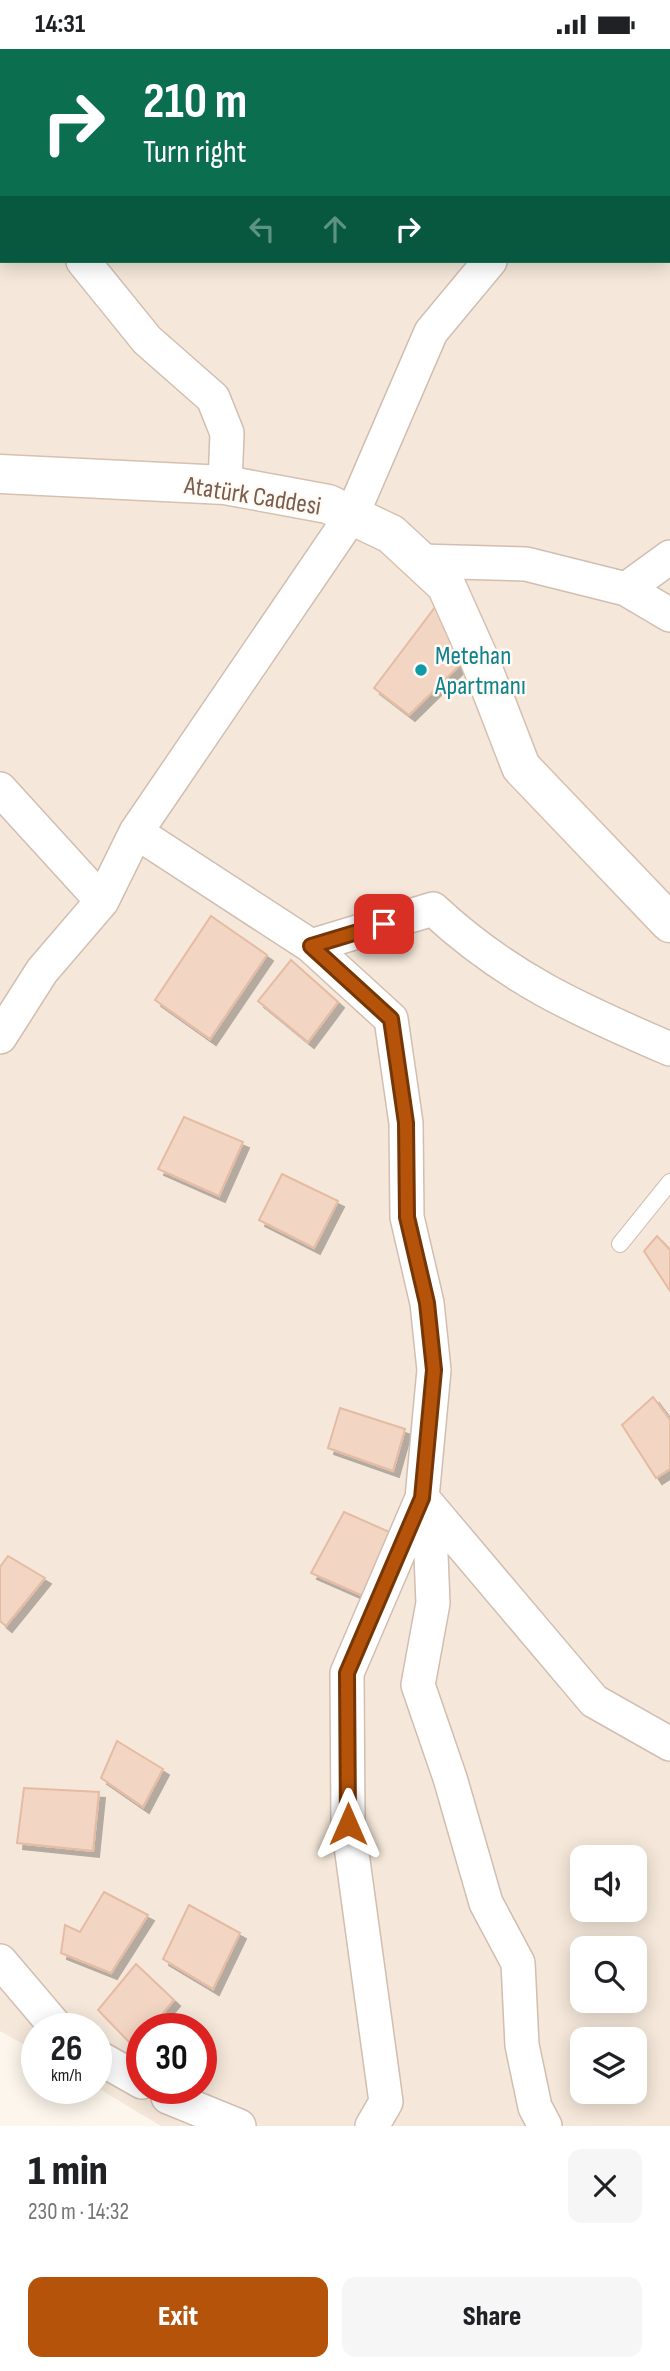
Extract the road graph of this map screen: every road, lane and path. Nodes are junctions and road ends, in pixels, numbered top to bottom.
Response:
1 (85, 263) edge
2 (488, 263) edge
3 (0, 474) edge
4 (225, 485) junction
5 (352, 515) junction
6 (670, 558) edge
7 (420, 561) junction
8 (626, 589) junction
9 (670, 615) edge
10 (0, 789) edge
11 (136, 832) junction
12 (102, 901) junction
13 (670, 923) edge
14 (311, 946) junction
15 (0, 1037) edge
16 (670, 1049) edge
17 (670, 1182) edge
18 (620, 1244) dead end
19 (426, 1502) junction
20 (670, 1744) edge
21 (0, 1961) edge
22 (44, 2013) edge
23 (175, 2104) edge
24 (239, 2126) edge
25 (372, 2126) edge
26 (545, 2126) edge

1 - 4 street
2 - 5 street
3 - 4 main road, Atatürk Caddesi
4 - 5 main road, Atatürk Caddesi
5 - 7 main road, Atatürk Caddesi
5 - 11 street
6 - 8 street
7 - 8 street
7 - 13 main road, Atatürk Caddesi
8 - 9 street
10 - 12 street
11 - 12 street
11 - 14 street
12 - 15 street
14 - 16 street
14 - 19 street
17 - 18 lane
19 - 20 street
19 - 25 street
19 - 26 street
21 - 22 street
23 - 24 street

